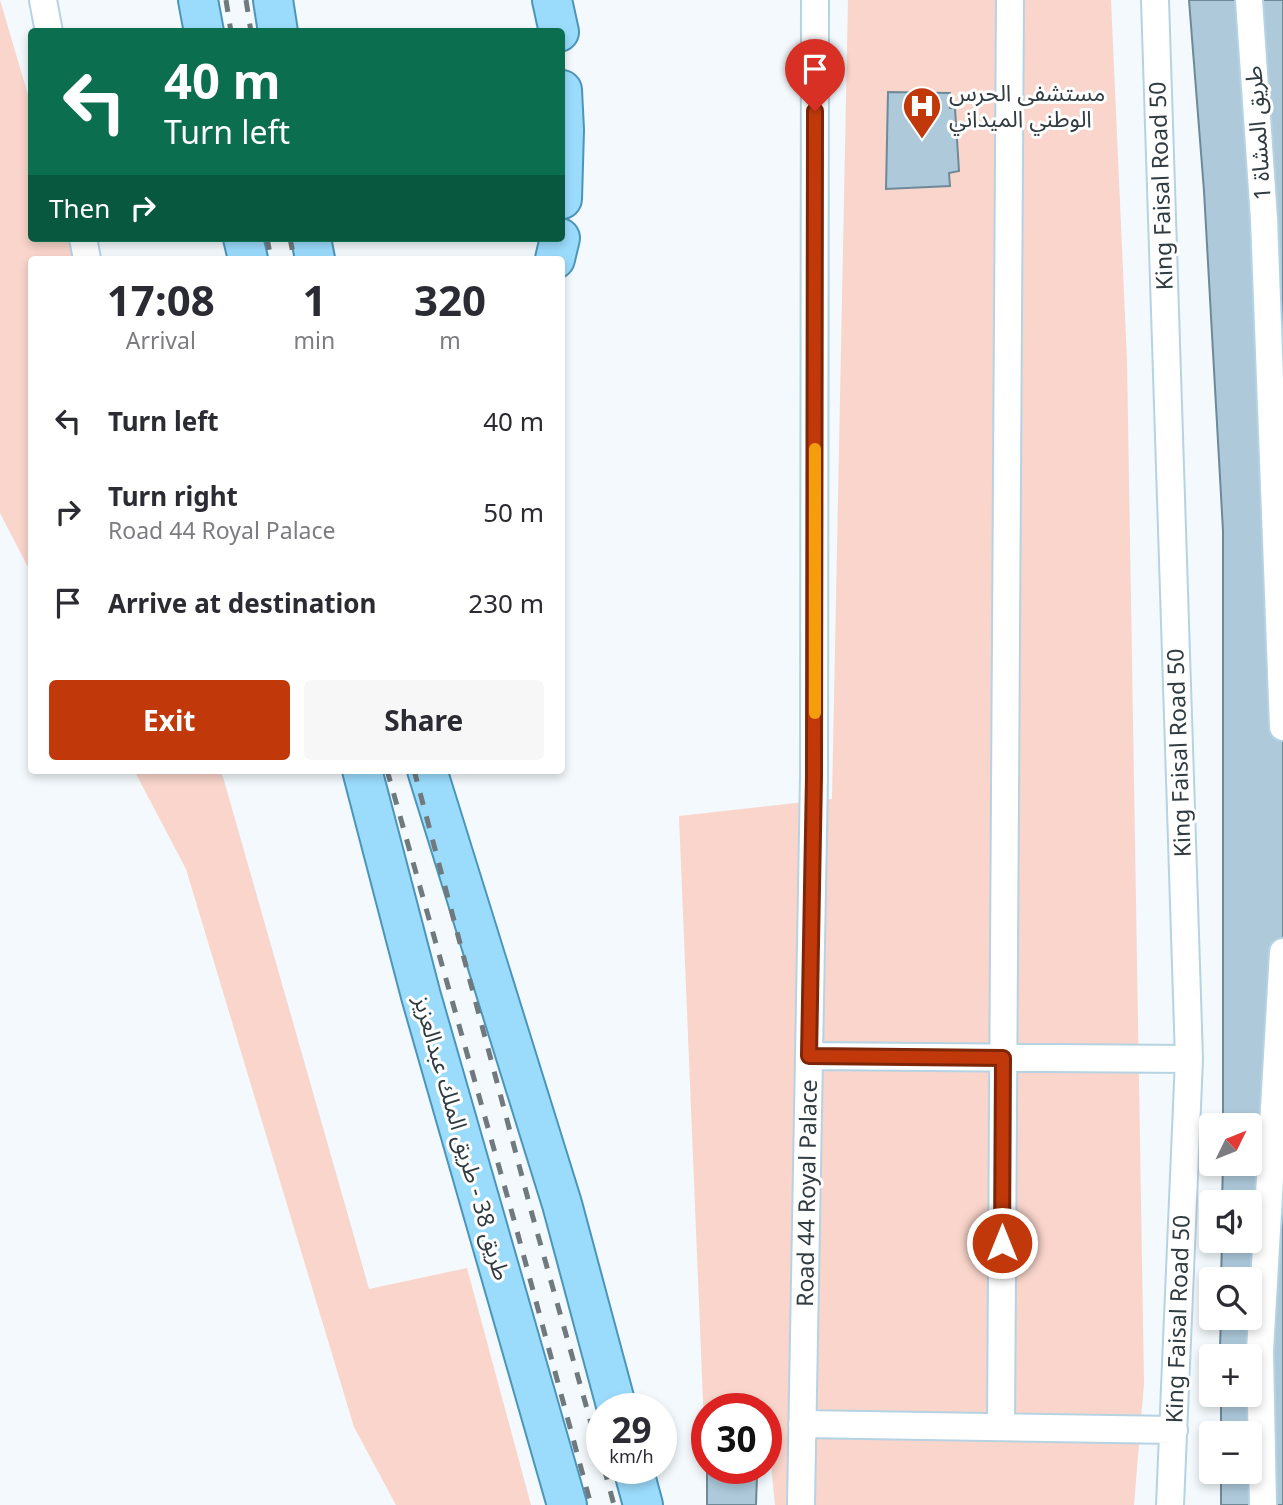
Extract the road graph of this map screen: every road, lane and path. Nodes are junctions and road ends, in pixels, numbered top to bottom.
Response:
1 (43, 0) edge
2 (198, 0) edge
3 (273, 0) edge
4 (552, 0) edge
5 (815, 0) edge
6 (1010, 0) edge
7 (1155, 0) edge
8 (1250, 0) edge
9 (48, 28) edge
10 (203, 28) edge
11 (277, 28) edge
12 (558, 28) edge
13 (1283, 727) edge
14 (363, 774) edge
15 (428, 774) edge
16 (1283, 952) edge
17 (809, 1056) junction
18 (1003, 1058) junction
19 (1189, 1059) junction
20 (613, 1393) edge
21 (802, 1424) junction
22 (1001, 1427) junction
23 (1174, 1430) junction
24 (637, 1484) edge
25 (567, 1505) edge
26 (643, 1505) edge
27 (801, 1505) edge
28 (1170, 1505) edge
29 (1263, 1505) edge

1 - 9 street
2 - 10 main road
3 - 11 main road
4 - 12 main road
5 - 17 street, Road 44 Royal Palace
6 - 18 street
7 - 19 street, King Faisal Road 50
8 - 13 street, طريق المشاة 1
14 - 25 main road, طريق 38 - طريق الملك عبدالعزيز
15 - 20 main road
16 - 29 street
17 - 18 street
17 - 21 street, Road 44 Royal Palace
18 - 19 street
18 - 22 street
19 - 23 street, King Faisal Road 50
21 - 22 street
21 - 27 street, Road 44 Royal Palace
22 - 23 street
23 - 28 street, King Faisal Road 50
24 - 26 main road

